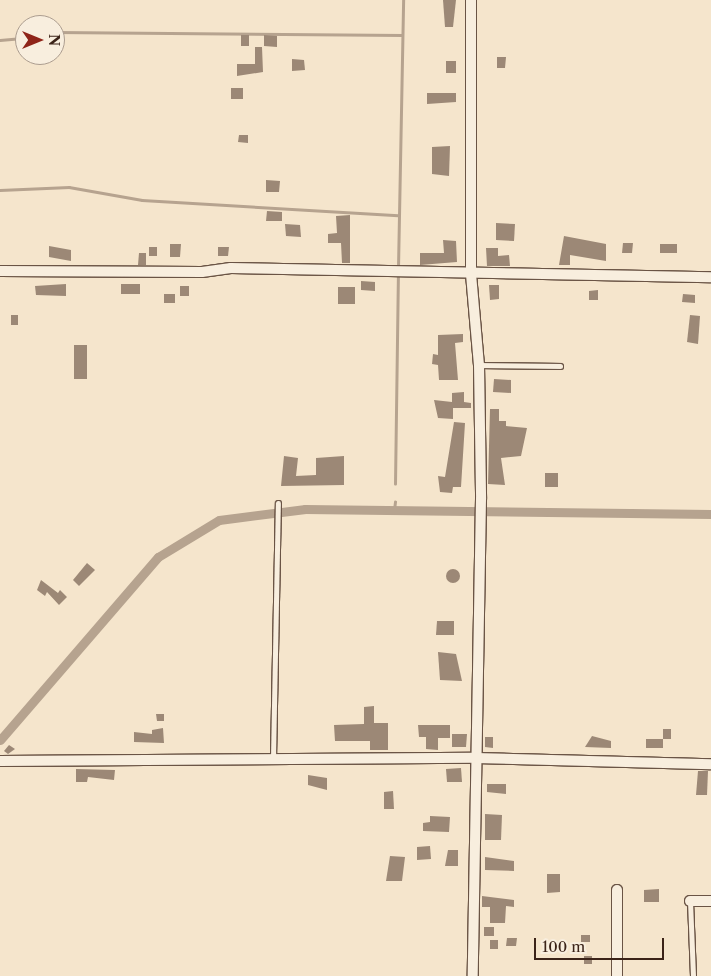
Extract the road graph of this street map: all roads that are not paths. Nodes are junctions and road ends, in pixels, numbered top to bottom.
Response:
1 (471, 0) edge
2 (0, 271) edge
3 (471, 274) junction
4 (711, 276) edge
5 (479, 365) junction
6 (560, 366) dead end
7 (278, 503) dead end
8 (273, 758) junction
9 (476, 758) junction
10 (0, 761) edge
11 (711, 764) edge
12 (617, 890) dead end
13 (690, 901) joint
14 (711, 901) edge
15 (473, 976) edge
16 (617, 976) edge
17 (693, 976) edge

1 - 3 street
2 - 3 street
3 - 4 street
3 - 5 street
5 - 6 lane
5 - 9 street
7 - 8 lane
8 - 9 street
8 - 10 street
9 - 11 street
9 - 15 street
12 - 16 street
13 - 14 street
13 - 17 lane

